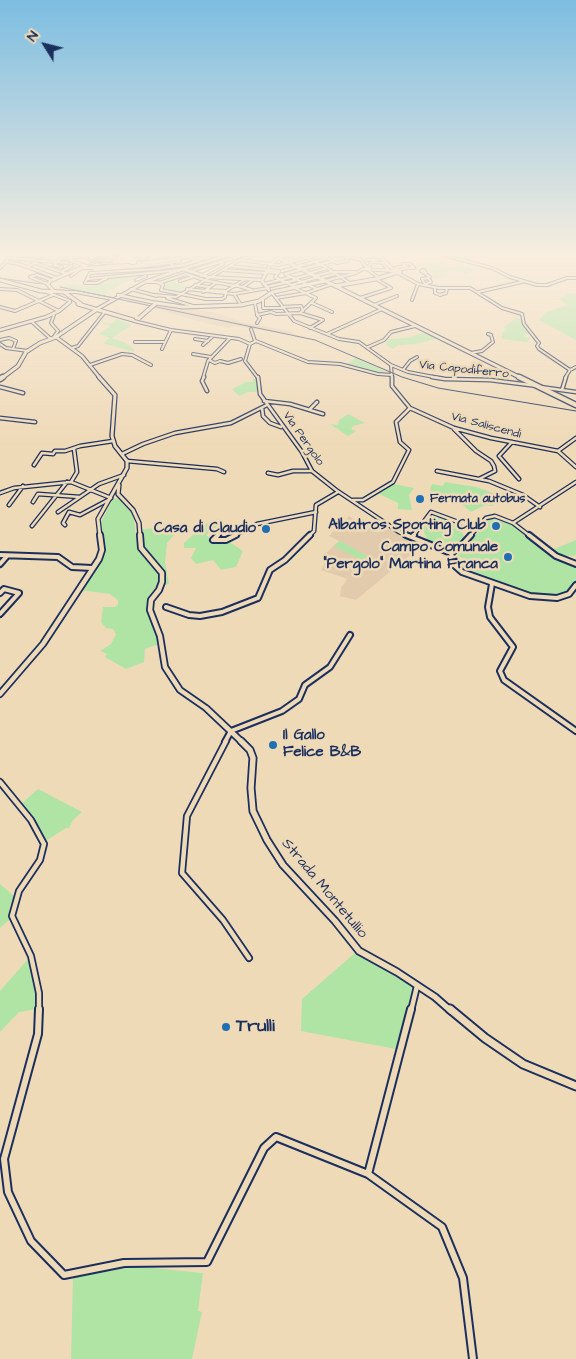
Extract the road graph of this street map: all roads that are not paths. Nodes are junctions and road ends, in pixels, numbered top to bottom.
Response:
1 (42, 318) edge
2 (53, 318) edge
3 (83, 318) edge
4 (100, 318) edge
5 (128, 318) edge
6 (260, 318) edge
7 (291, 318) edge
8 (319, 318) edge
9 (361, 318) edge
10 (400, 318) edge
11 (523, 318) edge
12 (135, 320) joint
13 (32, 322) junction
14 (257, 323) dead end
15 (415, 326) junction
16 (310, 328) junction
17 (251, 329) dead end
18 (0, 330) edge
19 (170, 330) junction
20 (327, 334) junction
21 (488, 334) dead end
22 (213, 336) junction
23 (54, 338) junction
24 (230, 338) junction
25 (195, 339) dead end
26 (0, 340) edge
27 (208, 341) junction
28 (255, 341) junction
29 (135, 342) dead end
30 (164, 342) junction
31 (0, 344) edge
32 (250, 344) junction
33 (203, 345) dead end
34 (71, 347) junction
35 (368, 347) junction
36 (13, 349) junction
37 (162, 349) dead end
38 (28, 351) junction
39 (471, 353) junction
40 (193, 354) dead end
41 (211, 356) junction
42 (416, 357) dead end
43 (241, 359) dead end
44 (209, 360) junction
45 (90, 364) junction
46 (151, 365) dead end
47 (391, 365) junction
48 (576, 368) edge
49 (403, 370) junction
50 (570, 370) junction
51 (392, 375) junction
52 (0, 380) edge
53 (0, 387) edge
54 (539, 387) junction
55 (562, 390) junction
56 (207, 391) dead end
57 (576, 392) edge
58 (23, 393) dead end
59 (264, 401) junction
60 (317, 402) dead end
61 (267, 405) junction
62 (576, 405) edge
63 (262, 408) junction
64 (410, 408) junction
65 (310, 410) junction
66 (323, 414) dead end
67 (0, 418) edge
68 (35, 422) dead end
69 (283, 428) junction
70 (454, 428) junction
71 (576, 438) edge
72 (113, 441) junction
73 (512, 442) junction
74 (74, 449) junction
75 (558, 451) junction
76 (122, 454) junction
77 (127, 461) junction
78 (34, 465) dead end
79 (576, 467) edge
80 (312, 471) junction
81 (437, 471) dead end
82 (224, 472) dead end
83 (268, 473) dead end
84 (124, 475) junction
85 (479, 479) junction
86 (519, 479) dead end
87 (69, 482) junction
88 (576, 482) edge
89 (119, 485) junction
90 (23, 486) junction
91 (92, 489) junction
92 (338, 492) junction
93 (0, 493) edge
94 (57, 496) junction
95 (120, 496) junction
96 (110, 497) junction
97 (80, 498) junction
98 (348, 498) junction
99 (363, 500) junction
100 (33, 502) dead end
101 (9, 505) dead end
102 (540, 507) junction
103 (367, 509) junction
104 (58, 512) dead end
105 (316, 512) junction
106 (513, 523) junction
107 (65, 525) dead end
108 (32, 526) dead end
109 (477, 530) junction
110 (220, 532) dead end
111 (412, 537) junction
112 (451, 553) junction
113 (0, 555) edge
114 (7, 556) junction
115 (576, 557) edge
116 (570, 560) junction
117 (0, 564) edge
118 (576, 564) edge
119 (92, 568) junction
120 (492, 584) junction
121 (576, 585) edge
122 (0, 593) edge
123 (166, 607) dead end
124 (0, 614) edge
125 (350, 635) dead end
126 (0, 694) edge
127 (231, 731) junction
128 (576, 731) edge
129 (0, 782) edge
130 (249, 958) dead end
131 (417, 986) junction
132 (576, 1086) edge
133 (368, 1174) junction
134 (472, 1359) edge

1 - 13 main road
2 - 23 street
3 - 23 main road
4 - 34 street
5 - 12 main road
6 - 14 street
7 - 16 street, Via Capodiferro
8 - 16 street
9 - 20 street
10 - 15 main road
11 - 50 street
12 - 19 street
13 - 18 main road
13 - 23 street
15 - 35 street
15 - 39 main road
16 - 20 street, Via Capodiferro
17 - 28 street
19 - 22 street
19 - 30 street
20 - 35 street, Via Capodiferro
21 - 39 street
22 - 24 street
22 - 27 street
23 - 34 street
23 - 38 main road
24 - 32 street
24 - 41 street
25 - 27 street
26 - 36 street
27 - 33 street
28 - 32 street
28 - 51 street
29 - 30 street
30 - 37 street
31 - 36 street
32 - 59 street, Via Pergolo
34 - 45 street
35 - 47 street, Via Capodiferro
36 - 38 street
38 - 52 main road
39 - 54 main road
40 - 41 street
41 - 44 street
42 - 49 street
43 - 44 street
44 - 56 street
45 - 46 street
45 - 72 street
47 - 49 street, Via Capodiferro
47 - 51 street, Via Saliscendi
48 - 50 street
49 - 54 street, Via Capodiferro
50 - 55 street
51 - 64 street, Via Saliscendi
53 - 58 street
54 - 55 street, Via Capodiferro
54 - 62 main road
55 - 57 street, Via Capodiferro
59 - 61 street, Via Pergolo
59 - 65 street
60 - 65 street
61 - 63 street
61 - 69 street, Via Pergolo
63 - 69 street
63 - 76 street
64 - 70 street, Via Saliscendi
64 - 99 street
65 - 66 street
67 - 68 street
69 - 80 street, Via Pergolo
70 - 73 street, Via Saliscendi
70 - 85 street
71 - 75 street
72 - 74 street
72 - 76 street
73 - 75 street, Via Saliscendi
73 - 86 street
74 - 78 street
74 - 87 street
75 - 79 street
76 - 77 street
77 - 82 street
77 - 84 street
80 - 83 street
80 - 92 street, Via Pergolo
81 - 85 street
84 - 89 street
84 - 91 street
85 - 102 street
87 - 90 street
87 - 91 street
87 - 94 street
88 - 102 street
89 - 95 street
89 - 96 street
90 - 93 street
90 - 101 street
91 - 96 street
91 - 97 street
92 - 98 street, Via Pergolo
92 - 105 street
94 - 97 street
94 - 100 street
94 - 108 street
95 - 96 street
95 - 127 street, Strada Montetullio
96 - 107 street
96 - 119 street
97 - 104 street
98 - 99 street
98 - 103 street, Via Pergolo
99 - 103 street
102 - 106 street
103 - 111 street, Via Pergolo
105 - 110 street
105 - 123 street
106 - 109 street
106 - 116 street
109 - 111 street
109 - 112 street
111 - 112 street, Via Pergolo
112 - 120 street
113 - 114 street
114 - 117 street
114 - 119 street
115 - 116 street
116 - 118 street
119 - 126 street
120 - 121 street
120 - 128 street
122 - 124 street
125 - 127 street
127 - 130 street
127 - 131 street, Strada Montetullio
129 - 133 street
131 - 132 street, Strada Montetullio
131 - 133 street
133 - 134 street

